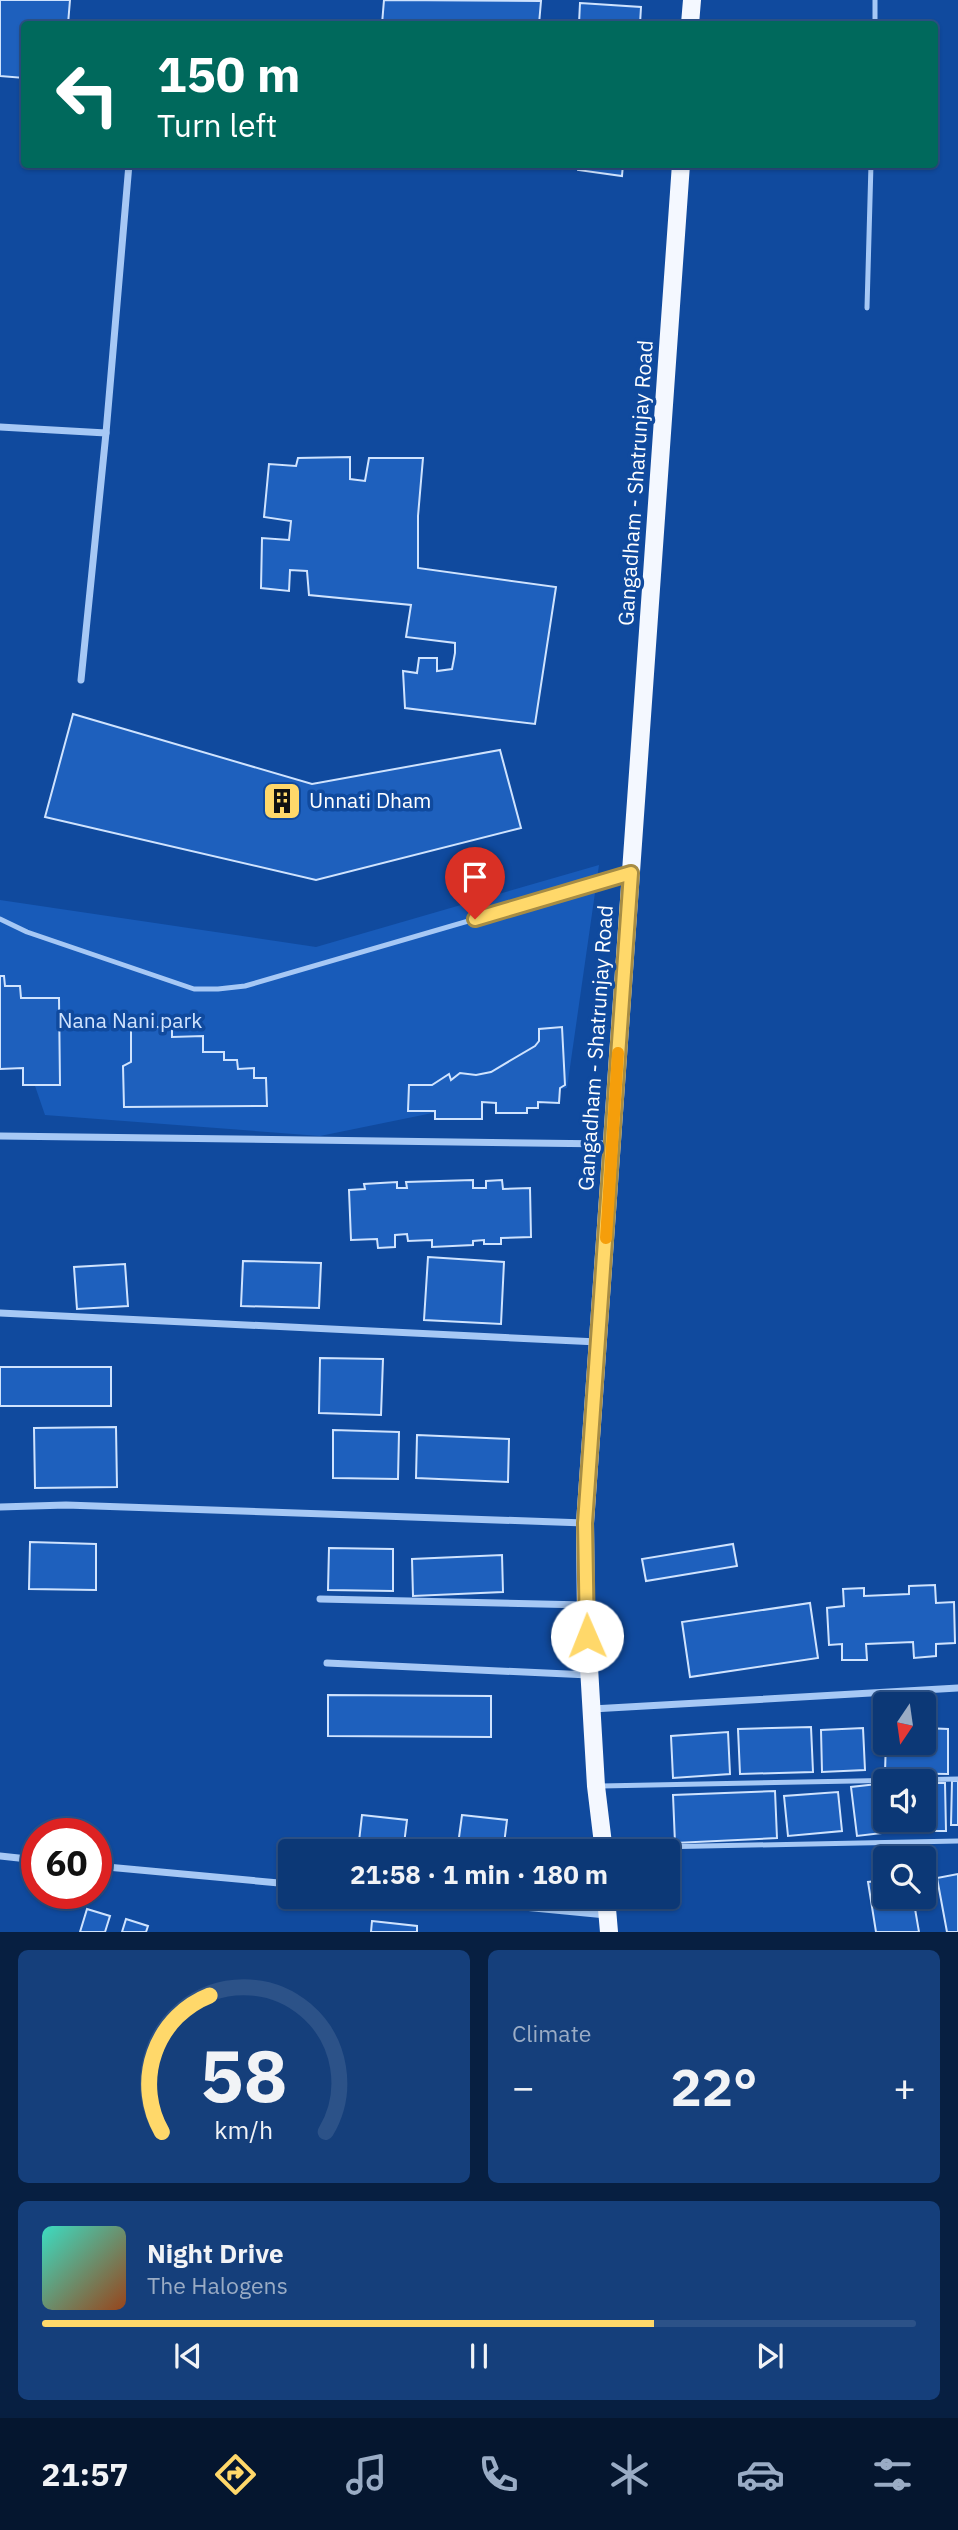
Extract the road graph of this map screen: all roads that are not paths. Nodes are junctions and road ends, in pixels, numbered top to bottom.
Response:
1 (692, 0) edge
2 (875, 0) edge
3 (690, 21) edge
4 (875, 21) edge
5 (130, 168) edge
6 (681, 168) edge
7 (871, 168) edge
8 (867, 308) dead end
9 (0, 427) edge
10 (106, 433) junction
11 (80, 680) dead end
12 (631, 873) junction
13 (0, 919) edge
14 (0, 1136) edge
15 (612, 1144) junction
16 (0, 1314) edge
17 (599, 1342) junction
18 (0, 1507) edge
19 (585, 1523) junction
20 (320, 1599) dead end
21 (586, 1605) junction
22 (327, 1662) dead end
23 (589, 1675) junction
24 (958, 1688) edge
25 (591, 1709) junction
26 (958, 1779) edge
27 (596, 1786) junction
28 (603, 1839) edge
29 (958, 1841) edge
30 (680, 1848) edge
31 (0, 1856) edge
32 (21, 1858) edge
33 (112, 1867) edge
34 (278, 1883) edge
35 (545, 1909) edge
36 (607, 1915) edge

1 - 3 main road
2 - 4 lane
5 - 10 street
6 - 12 main road, Gangadham - Shatrunjay Road
7 - 8 lane
9 - 10 street
10 - 11 street
12 - 13 lane
12 - 15 main road, Gangadham - Shatrunjay Road
14 - 15 street
15 - 17 main road, Gangadham - Shatrunjay Road
16 - 17 street
17 - 19 main road, Gangadham - Shatrunjay Road
18 - 19 street
19 - 21 main road, Gangadham - Shatrunjay Road
20 - 21 street
21 - 23 main road, Gangadham - Shatrunjay Road
22 - 23 street
23 - 25 main road, Gangadham - Shatrunjay Road
24 - 25 street
25 - 27 main road, Gangadham - Shatrunjay Road
26 - 27 lane
27 - 28 main road, Gangadham - Shatrunjay Road
29 - 30 lane
31 - 32 street
33 - 34 street
35 - 36 street

